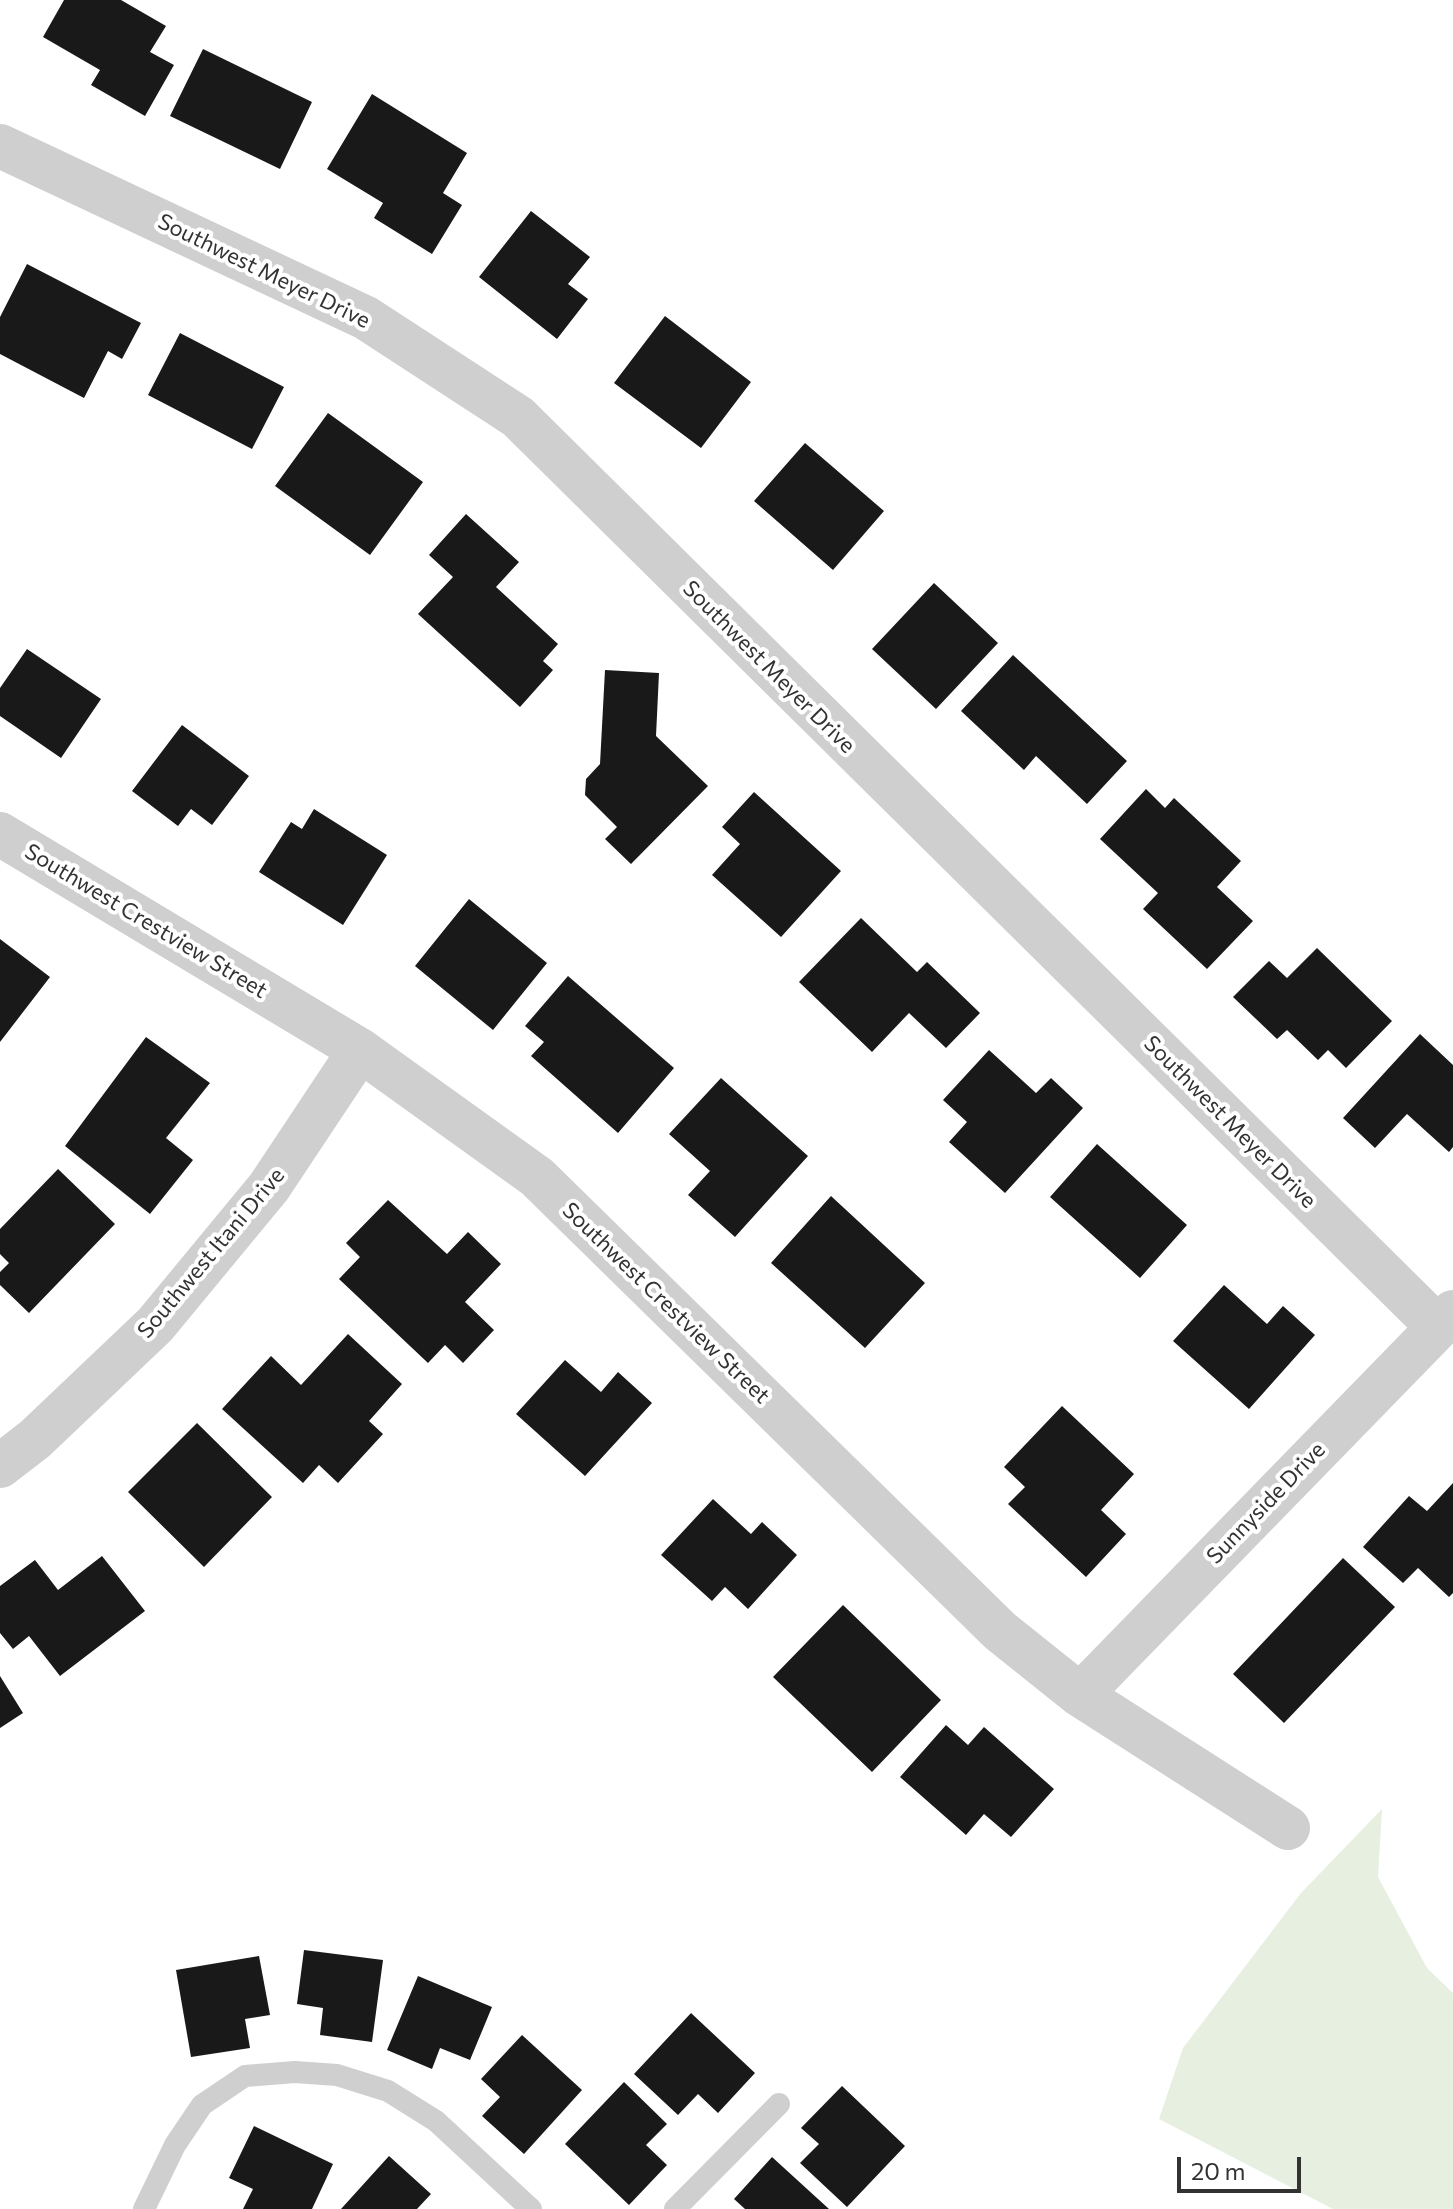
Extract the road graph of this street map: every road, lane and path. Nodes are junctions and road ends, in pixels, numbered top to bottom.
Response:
1 (0, 146) edge
2 (0, 834) edge
3 (360, 1050) junction
4 (1446, 1319) edge
5 (0, 1466) edge
6 (1080, 1695) junction
7 (1288, 1828) dead end
8 (779, 2104) dead end
9 (144, 2209) edge
10 (531, 2209) edge
11 (675, 2209) edge

1 - 4 street, Southwest Meyer Drive
2 - 3 street, Southwest Crestview Street
3 - 5 street, Southwest Itani Drive
3 - 6 street, Southwest Crestview Street
4 - 6 street, Sunnyside Drive
6 - 7 street, Southwest Crestview Street
8 - 11 lane
9 - 10 lane

